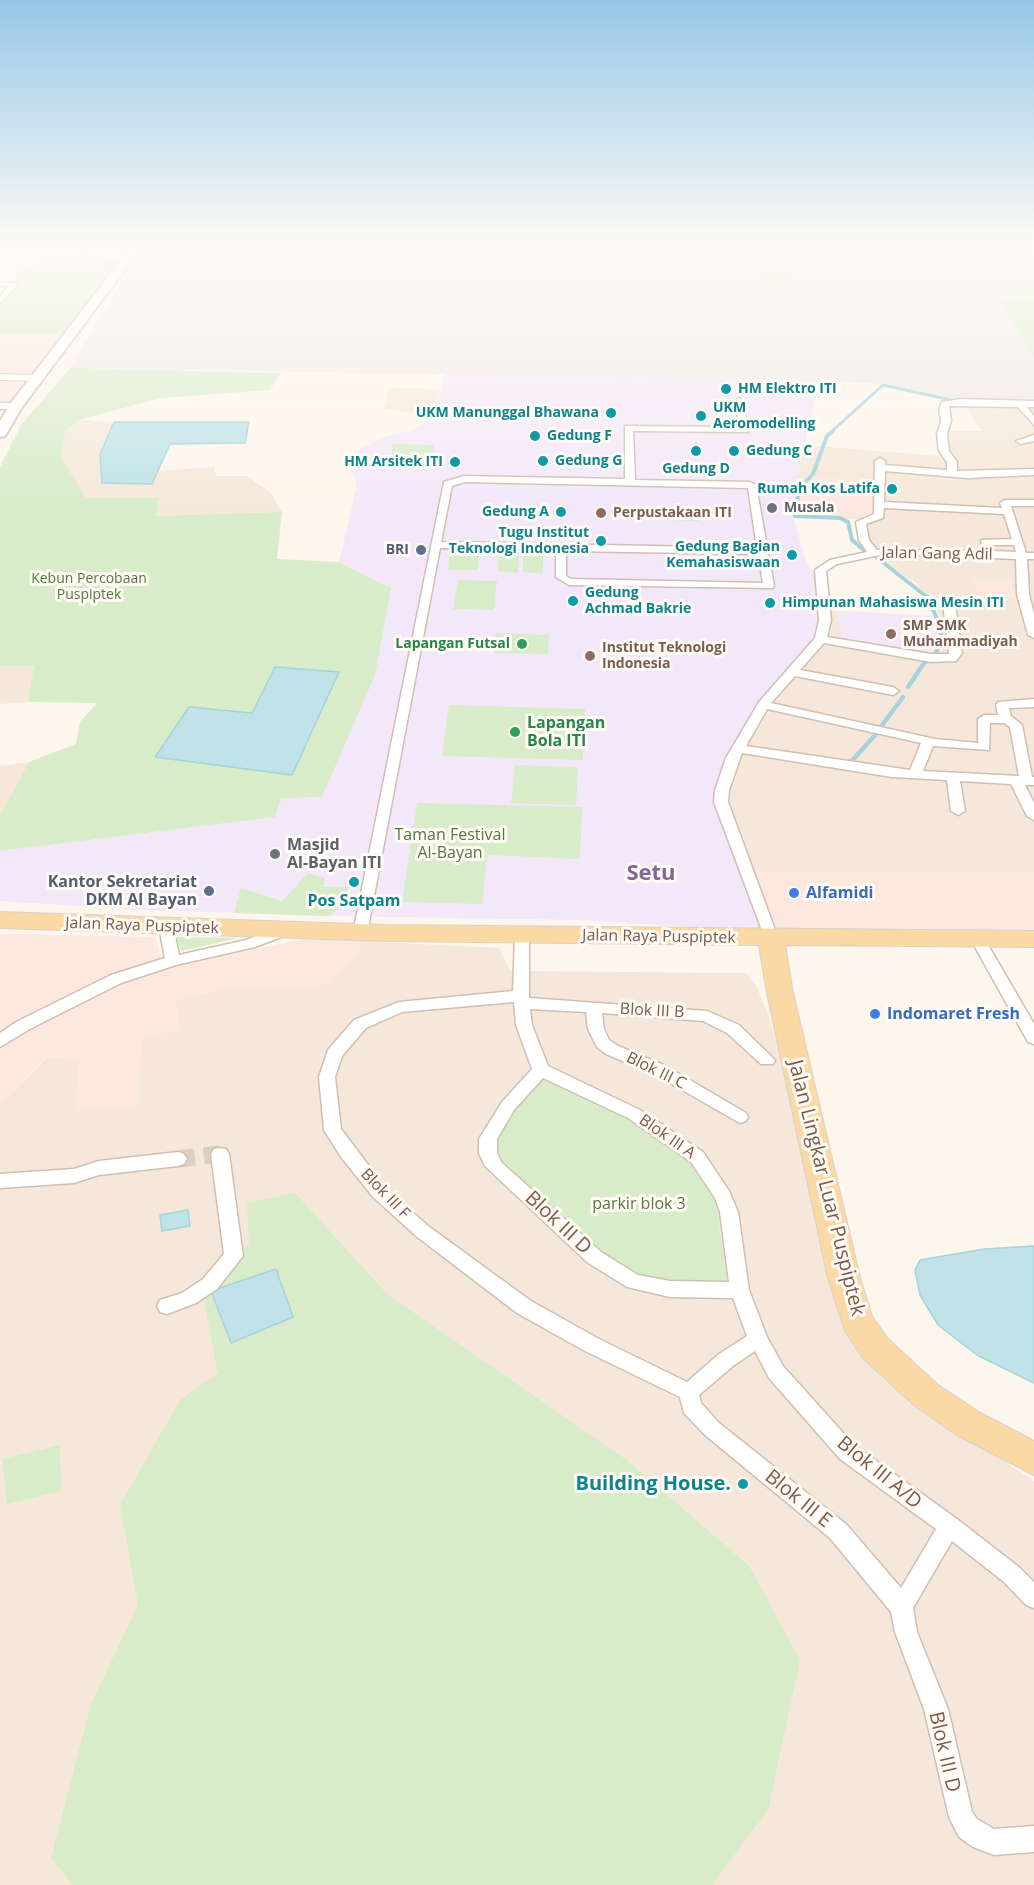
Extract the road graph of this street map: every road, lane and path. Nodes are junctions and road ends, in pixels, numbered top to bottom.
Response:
1 (71, 335) edge
2 (0, 377) edge
3 (39, 378) junction
4 (739, 401) dead end
5 (1021, 404) junction
6 (1034, 404) edge
7 (0, 406) edge
8 (16, 406) junction
9 (1034, 422) edge
10 (0, 433) edge
11 (1034, 438) edge
12 (1021, 441) dead end
13 (1034, 472) edge
14 (952, 474) junction
15 (630, 483) junction
16 (927, 498) dead end
17 (880, 500) junction
18 (1034, 503) edge
19 (1008, 511) junction
20 (1019, 542) junction
21 (436, 545) junction
22 (561, 547) junction
23 (763, 551) junction
24 (870, 554) junction
25 (989, 554) junction
26 (1020, 555) junction
27 (1034, 556) edge
28 (949, 604) dead end
29 (1034, 635) edge
30 (821, 639) junction
31 (792, 672) junction
32 (893, 691) dead end
33 (1034, 703) edge
34 (763, 705) junction
35 (1007, 719) junction
36 (930, 741) junction
37 (737, 748) junction
38 (915, 775) junction
39 (953, 777) junction
40 (1025, 781) edge
41 (958, 811) dead end
42 (1034, 816) edge
43 (0, 920) edge
44 (165, 927) junction
45 (284, 931) junction
46 (360, 933) junction
47 (522, 936) junction
48 (771, 938) junction
49 (976, 938) junction
50 (1034, 939) edge
51 (173, 961) junction
52 (521, 1000) junction
53 (594, 1009) junction
54 (1034, 1038) edge
55 (0, 1041) edge
56 (767, 1060) dead end
57 (541, 1070) junction
58 (740, 1117) dead end
59 (220, 1154) dead end
60 (178, 1159) tunnel mouth
61 (0, 1181) edge
62 (740, 1290) junction
63 (167, 1306) dead end
64 (758, 1339) junction
65 (689, 1392) junction
66 (1034, 1459) edge
67 (949, 1526) junction
68 (1034, 1597) edge
69 (902, 1607) junction
70 (1034, 1839) edge

1 - 3 main road
2 - 3 street
3 - 8 main road
4 - 15 street
5 - 6 street
5 - 9 street
5 - 14 street
7 - 8 street
8 - 10 main road
11 - 12 street
13 - 14 street
14 - 17 street
15 - 21 street
15 - 23 street
16 - 17 street
17 - 19 street
17 - 24 street
18 - 19 street
19 - 20 street
20 - 25 street
20 - 26 street
21 - 22 street
21 - 46 street
22 - 23 street
22 - 23 street
24 - 25 street, Jalan Gang Adil
24 - 30 street, Jalan Gang Adil
25 - 26 street, Jalan Gang Adil
26 - 27 street, Jalan Gang Adil
26 - 29 street
28 - 30 street
30 - 31 street
31 - 32 street
31 - 34 street
33 - 35 street
34 - 36 street
34 - 37 street
35 - 36 street
35 - 40 street
36 - 38 street
37 - 38 street
37 - 48 street
38 - 39 street
39 - 40 street
39 - 41 street
40 - 42 street
43 - 44 main road, Jalan Raya Puspiptek
44 - 45 main road, Jalan Raya Puspiptek
44 - 51 street
45 - 46 main road, Jalan Raya Puspiptek
45 - 51 street, Jalan Raya Puspiptek
46 - 47 main road, Jalan Raya Puspiptek
47 - 48 main road, Jalan Raya Puspiptek
47 - 52 street
48 - 49 main road, Jalan Raya Puspiptek
48 - 66 main road, Jalan Lingkar Luar Puspiptek
49 - 50 main road, Jalan Raya Puspiptek
49 - 54 street
51 - 55 street, Jalan Raya Puspiptek
52 - 53 street, Blok III B
52 - 57 street
52 - 65 street, Blok III F
53 - 56 street, Blok III B
53 - 58 street, Blok III C
57 - 62 street, Blok III A
57 - 62 street, Blok III D
59 - 63 street
60 - 61 street
62 - 64 street, Blok III A/D
64 - 65 street
64 - 67 street, Blok III A/D
65 - 69 street, Blok III E
67 - 68 street, Blok III A/D
67 - 69 street
69 - 70 street, Blok III D

